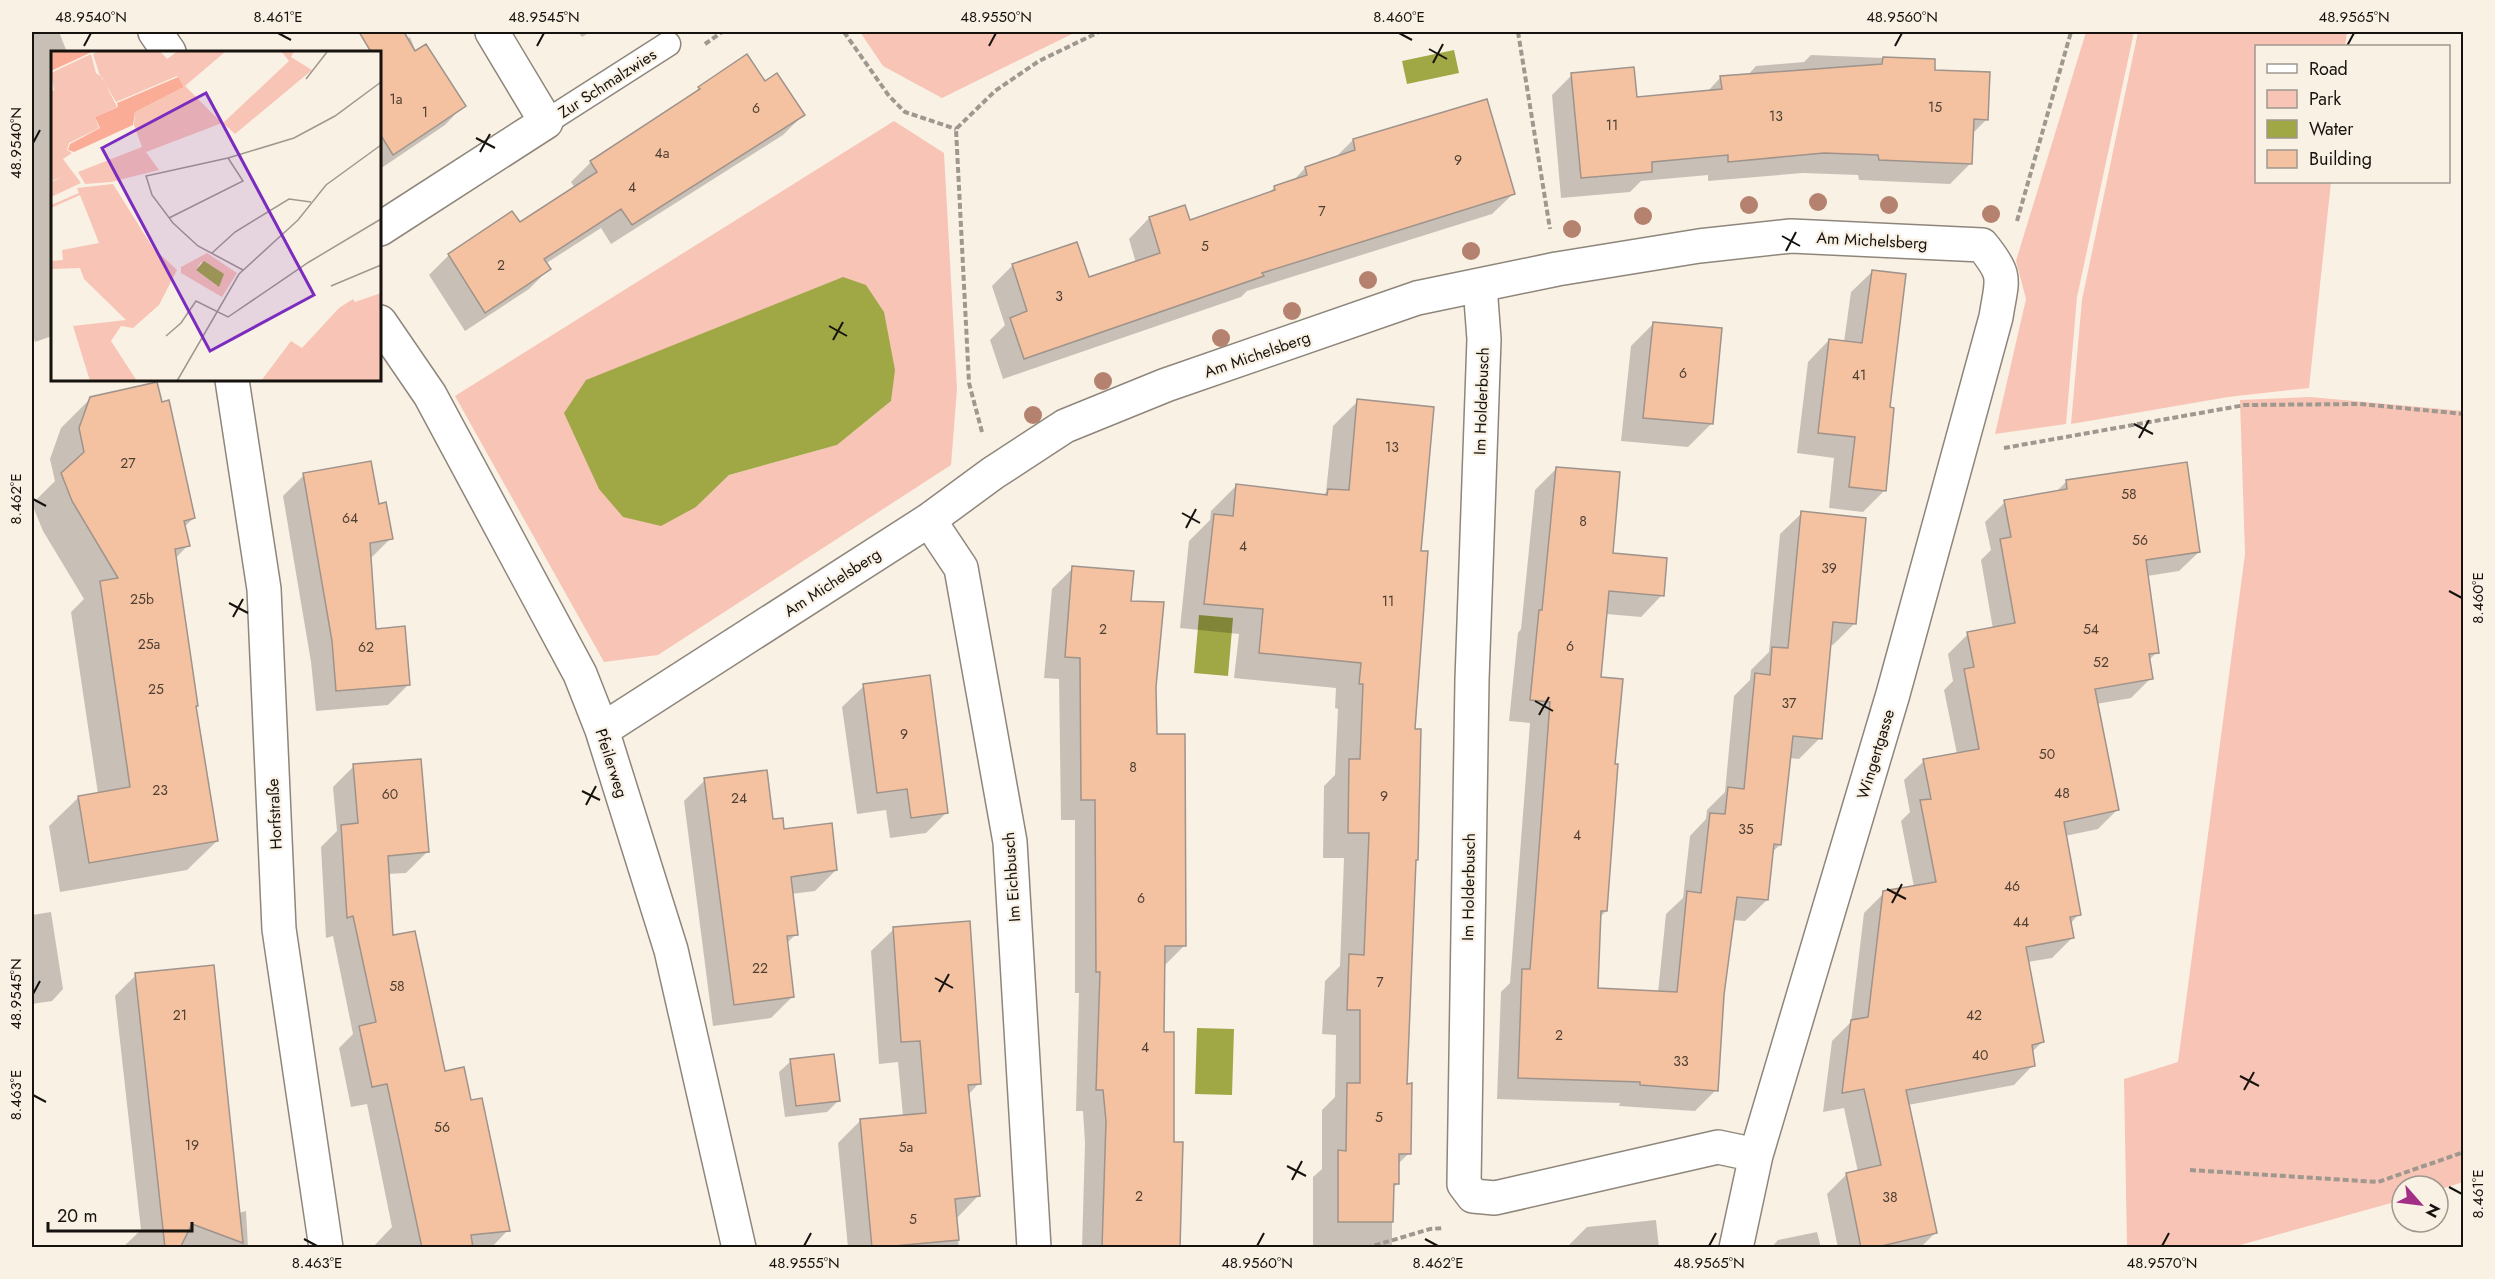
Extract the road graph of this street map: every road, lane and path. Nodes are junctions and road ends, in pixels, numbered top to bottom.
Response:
1 (154, 32) edge
2 (492, 32) edge
3 (844, 32) edge
4 (1099, 32) edge
5 (1518, 32) edge
6 (2071, 32) edge
7 (668, 44) dead end
8 (168, 51) edge
9 (546, 122) junction
10 (956, 129) junction
11 (381, 228) edge
12 (1994, 260) junction
13 (1557, 269) junction
14 (1480, 286) junction
15 (381, 323) edge
16 (232, 381) edge
17 (2463, 414) edge
18 (1962, 440) junction
19 (993, 472) junction
20 (929, 520) junction
21 (602, 730) junction
22 (2463, 1152) edge
23 (1756, 1155) junction
24 (2190, 1170) dead end
25 (1430, 1229) dead end
26 (326, 1248) edge
27 (739, 1248) edge
28 (1034, 1248) edge
29 (1366, 1248) edge
30 (1736, 1248) edge

1 - 8 street
2 - 9 street, Zur Schmalzwies
3 - 10 path
4 - 10 path
5 - 13 path
6 - 12 path
7 - 9 lane, Zur Schmalzwies
9 - 11 street, Zur Schmalzwies
10 - 19 path
12 - 13 street, Am Michelsberg
12 - 18 street, Wingertgasse
13 - 14 street, Am Michelsberg
14 - 19 street, Am Michelsberg
14 - 23 street, Im Holderbusch
15 - 21 street, Pfeilerweg
16 - 26 street, Horfstraße
17 - 18 path
18 - 23 street, Wingertgasse
19 - 20 street, Am Michelsberg
20 - 21 street, Am Michelsberg
20 - 28 street, Im Eichbusch
21 - 27 street, Pfeilerweg
22 - 24 path
23 - 30 street, Wingertgasse
25 - 29 path

